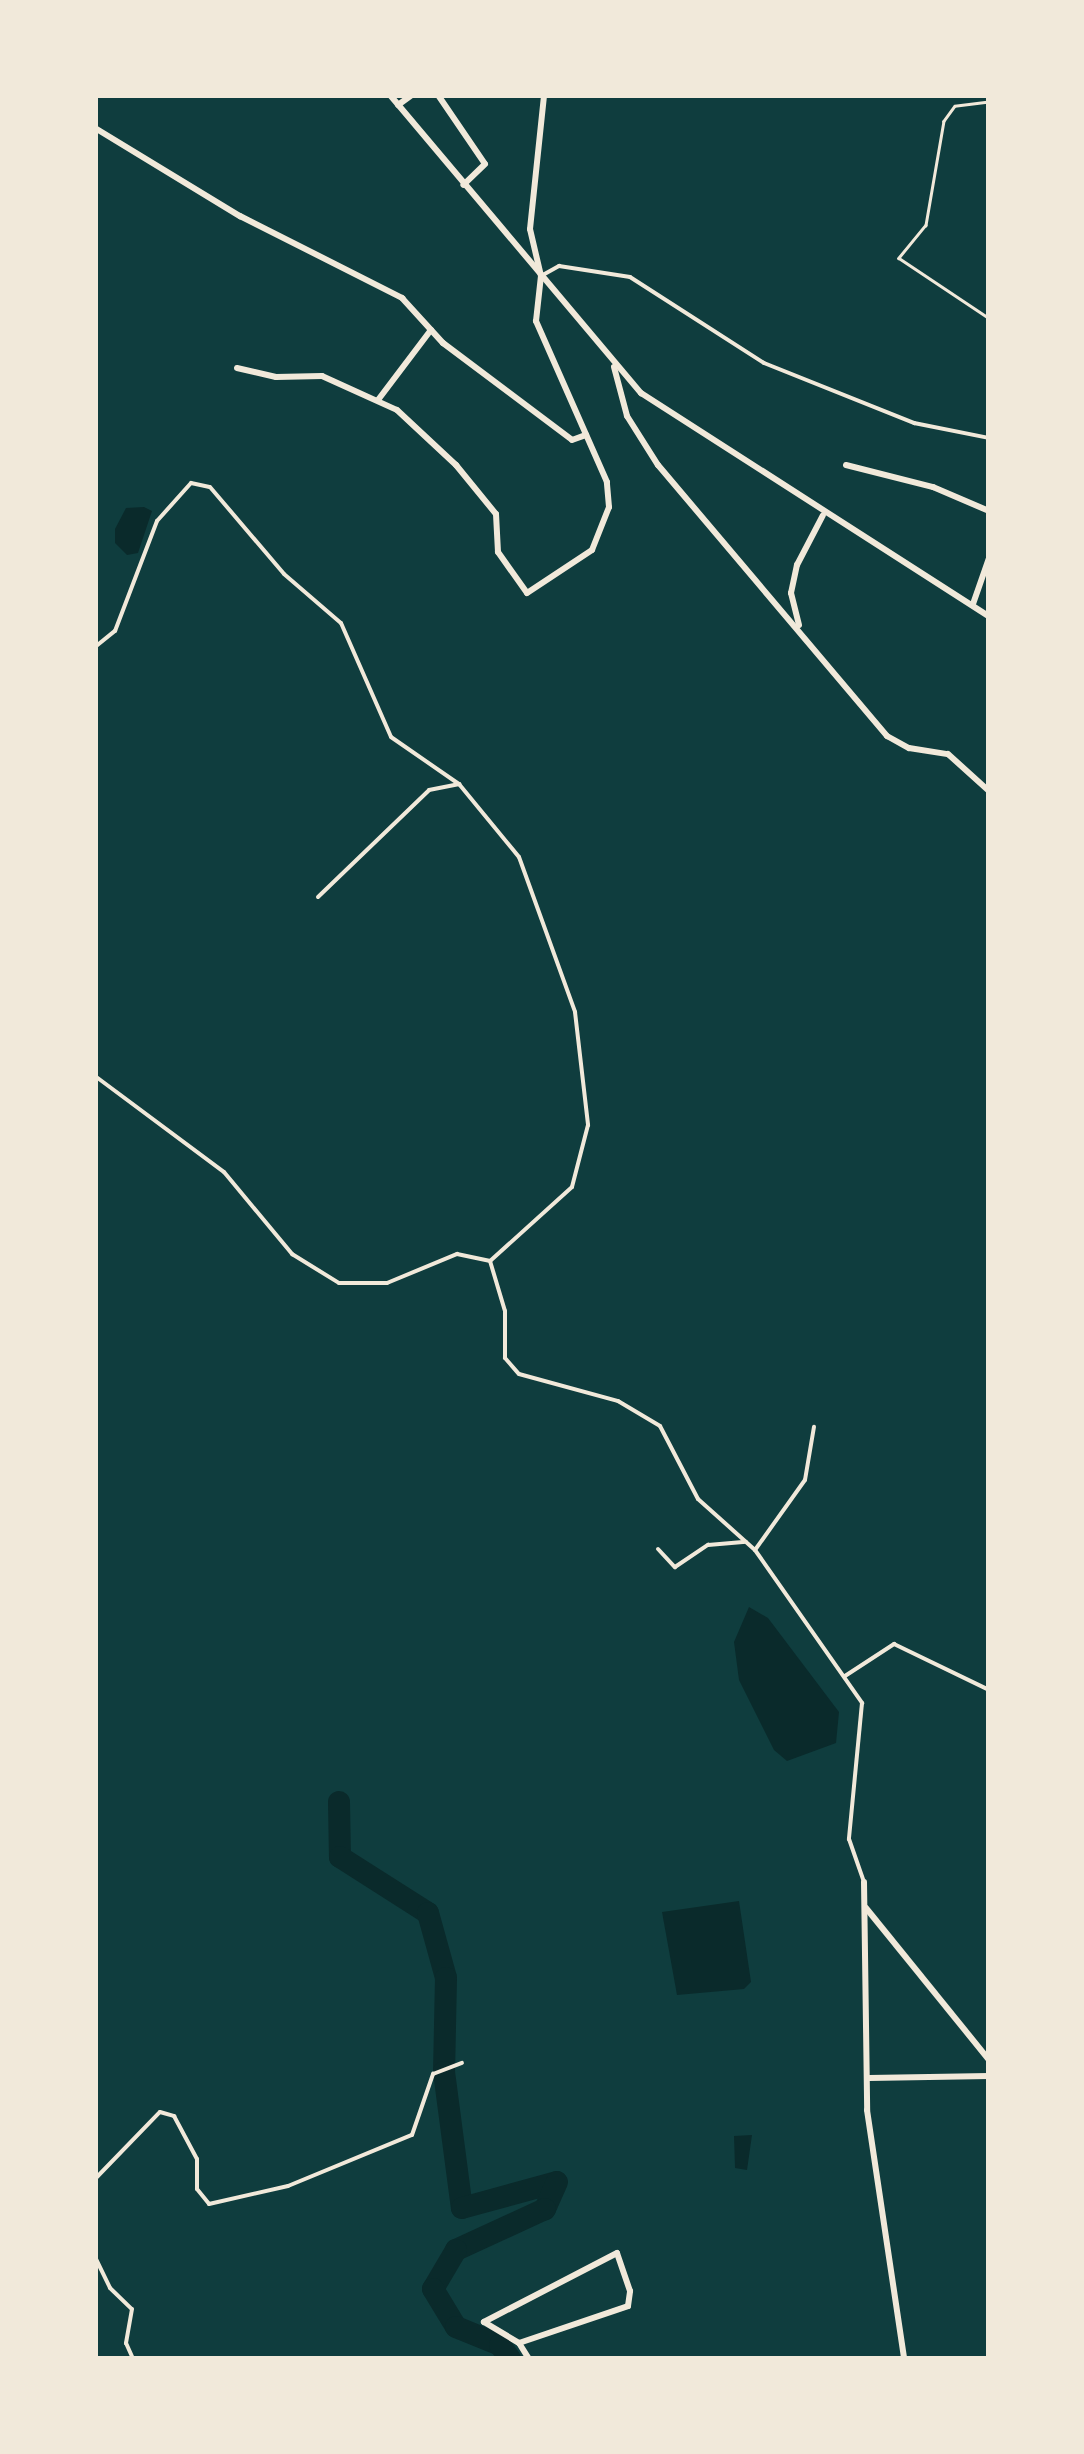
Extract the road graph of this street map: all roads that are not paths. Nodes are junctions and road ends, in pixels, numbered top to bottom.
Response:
1 (390, 95) edge
2 (412, 95) edge
3 (438, 95) edge
4 (544, 95) edge
5 (398, 105) junction
6 (95, 128) edge
7 (464, 185) junction
8 (541, 276) junction
9 (431, 330) junction
10 (613, 362) junction
11 (236, 368) dead end
12 (378, 400) junction
13 (586, 436) junction
14 (989, 438) edge
15 (846, 465) dead end
16 (989, 511) edge
17 (823, 515) junction
18 (989, 558) edge
19 (973, 604) junction
20 (989, 616) edge
21 (799, 626) junction
22 (95, 647) edge
23 (459, 784) junction
24 (989, 790) edge
25 (318, 897) dead end
26 (95, 1076) edge
27 (490, 1261) junction
28 (814, 1426) dead end
29 (746, 1542) junction
30 (658, 1549) dead end
31 (754, 1550) junction
32 (844, 1676) junction
33 (989, 1690) edge
34 (864, 1882) joint
35 (865, 1907) junction
36 (989, 2060) edge
37 (462, 2063) dead end
38 (989, 2076) edge
39 (869, 2078) junction
40 (95, 2179) edge
41 (95, 2257) edge
42 (519, 2343) junction
43 (133, 2359) edge
44 (529, 2359) edge
45 (904, 2359) edge

1 - 5 street
2 - 5 street
3 - 7 street
4 - 8 street
5 - 7 street
6 - 9 street
7 - 8 street
8 - 10 street
8 - 13 street
8 - 14 lane
9 - 12 street
9 - 13 street
10 - 17 street
10 - 21 street
11 - 12 street
12 - 13 street
15 - 16 street
17 - 19 street
17 - 21 street
18 - 19 street
19 - 20 street
21 - 24 street
22 - 23 lane
23 - 25 lane
23 - 27 lane
26 - 27 lane
27 - 29 lane
28 - 31 lane
29 - 30 lane
29 - 31 lane
31 - 32 lane
32 - 33 lane
32 - 34 lane
34 - 35 street
35 - 36 street
35 - 39 street
37 - 40 lane
38 - 39 street
39 - 45 street
41 - 43 lane
42 - 42 street
42 - 44 street

